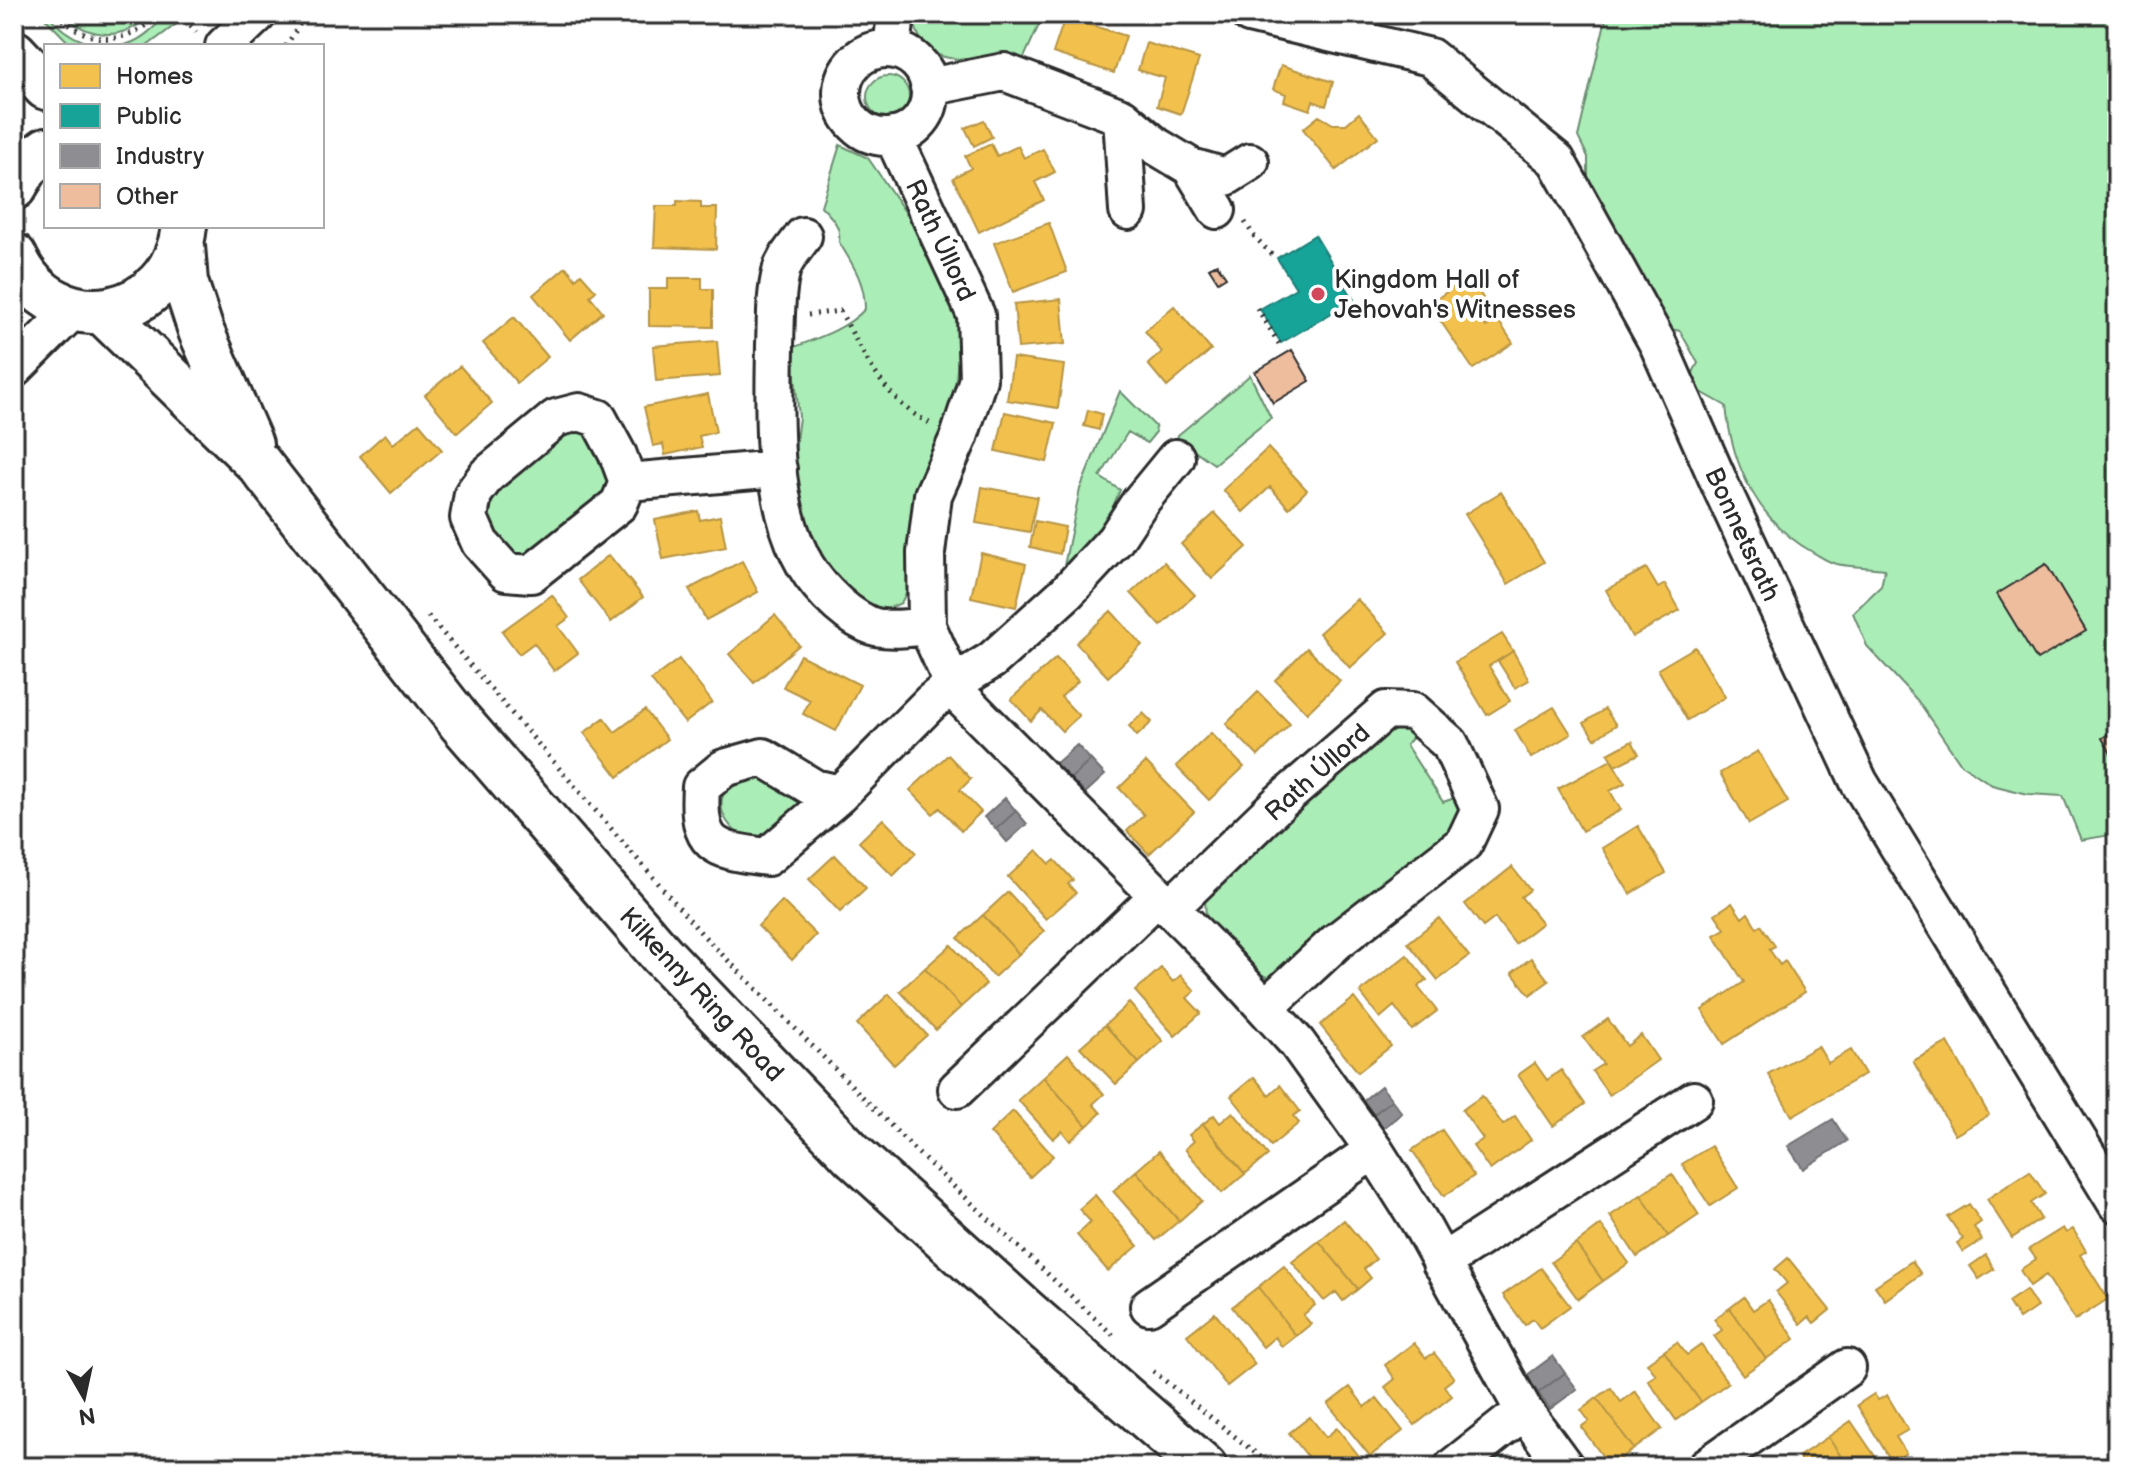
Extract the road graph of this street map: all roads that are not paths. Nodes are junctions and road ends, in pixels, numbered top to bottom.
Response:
1 (261, 14) edge
2 (1249, 14) edge
3 (894, 32) edge
4 (213, 42) edge
5 (252, 44) edge
6 (14, 53) edge
7 (44, 85) edge
8 (929, 87) junction
9 (1122, 117) junction
10 (893, 136) junction
11 (44, 152) edge
12 (1250, 162) dead end
13 (1191, 167) junction
14 (14, 186) edge
15 (1217, 210) dead end
16 (1128, 211) dead end
17 (183, 236) edge
18 (803, 236) dead end
19 (14, 256) edge
20 (88, 311) junction
21 (14, 369) edge
22 (1176, 458) dead end
23 (259, 464) junction
24 (778, 469) junction
25 (628, 482) junction
26 (927, 626) junction
27 (953, 684) junction
28 (840, 794) dead end
29 (1164, 903) junction
30 (1266, 1007) junction
31 (957, 1089) dead end
32 (1694, 1100) dead end
33 (1374, 1150) junction
34 (2117, 1204) edge
35 (1441, 1263) junction
36 (1149, 1306) dead end
37 (1847, 1368) dead end
38 (1524, 1411) junction
39 (1204, 1467) edge
40 (1453, 1467) edge
41 (1565, 1467) edge
42 (1706, 1467) edge

1 - 4 street
1 - 5 street
2 - 34 street, Bonnetsrath
3 - 8 street
3 - 10 street
6 - 7 main road
8 - 9 street
8 - 10 street
9 - 13 street
9 - 16 street
10 - 26 street, Rath Úllord
11 - 14 main road
12 - 13 street
13 - 15 street
17 - 20 main road
17 - 23 main road, Kilkenny Ring Road
18 - 24 street
19 - 20 main road, Kilkenny Ring Road
20 - 21 street
20 - 23 main road, Kilkenny Ring Road
22 - 27 street
23 - 39 main road, Kilkenny Ring Road
24 - 25 street
24 - 26 street
25 - 25 street
26 - 27 street, Rath Úllord
27 - 28 street
27 - 29 street, Rath Úllord
29 - 30 street, Rath Úllord
29 - 30 street, Rath Úllord
29 - 31 street, Rath Úllord
30 - 33 street, Rath Úllord
32 - 35 street
33 - 35 street, Rath Úllord
33 - 36 street
35 - 38 street, Rath Úllord
37 - 42 street
38 - 40 street
38 - 41 street, Rath Úllord

